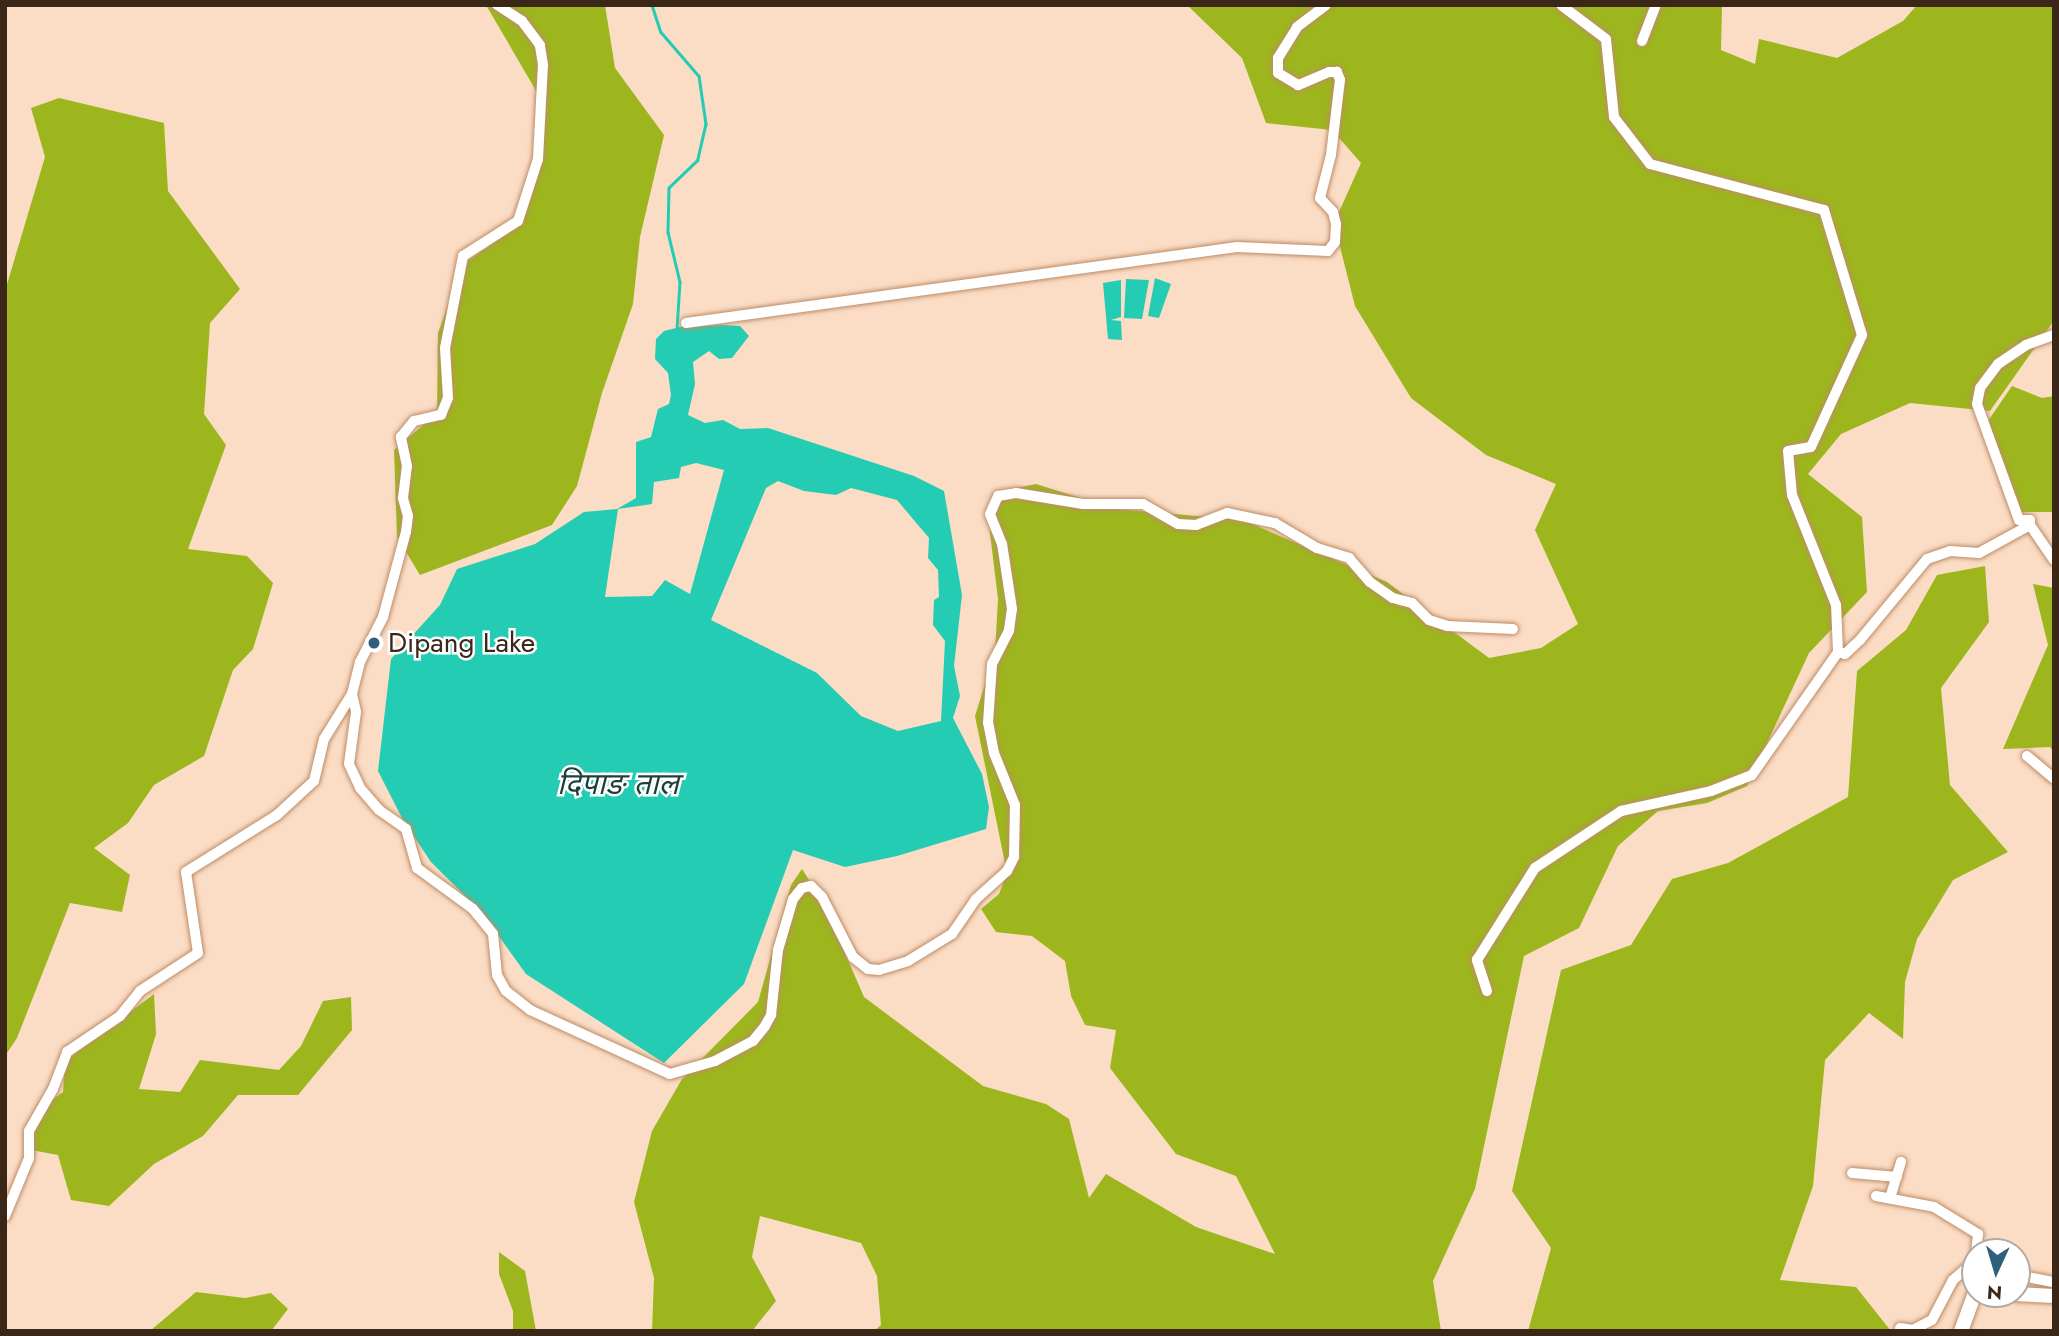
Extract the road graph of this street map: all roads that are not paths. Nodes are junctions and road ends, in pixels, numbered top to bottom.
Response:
1 (497, 5) edge
2 (1326, 5) edge
3 (1561, 5) edge
4 (1656, 5) edge
5 (1642, 41) dead end
6 (686, 323) dead end
7 (2054, 335) edge
8 (2030, 525) junction
9 (2054, 560) edge
10 (1513, 629) dead end
11 (1838, 652) junction
12 (352, 694) junction
13 (2028, 756) dead end
14 (2054, 779) edge
15 (1488, 991) dead end
16 (1901, 1162) dead end
17 (1852, 1173) dead end
18 (1897, 1177) junction
19 (1876, 1196) dead end
20 (1890, 1199) junction
21 (5, 1216) edge
22 (1978, 1238) edge
23 (1961, 1273) edge
24 (2031, 1278) edge
25 (2054, 1282) edge
26 (2031, 1295) edge
27 (2054, 1296) edge
28 (1969, 1308) edge
29 (1900, 1328) dead end
30 (1961, 1331) edge

1 - 12 street
2 - 6 street
3 - 11 street
4 - 5 street
7 - 8 street
8 - 9 street
8 - 11 street
10 - 12 street
11 - 15 street
12 - 21 street
13 - 14 street
16 - 18 street
17 - 18 street
18 - 20 street
19 - 20 street
20 - 22 street
23 - 29 street
24 - 25 street
26 - 27 main road
28 - 30 main road

